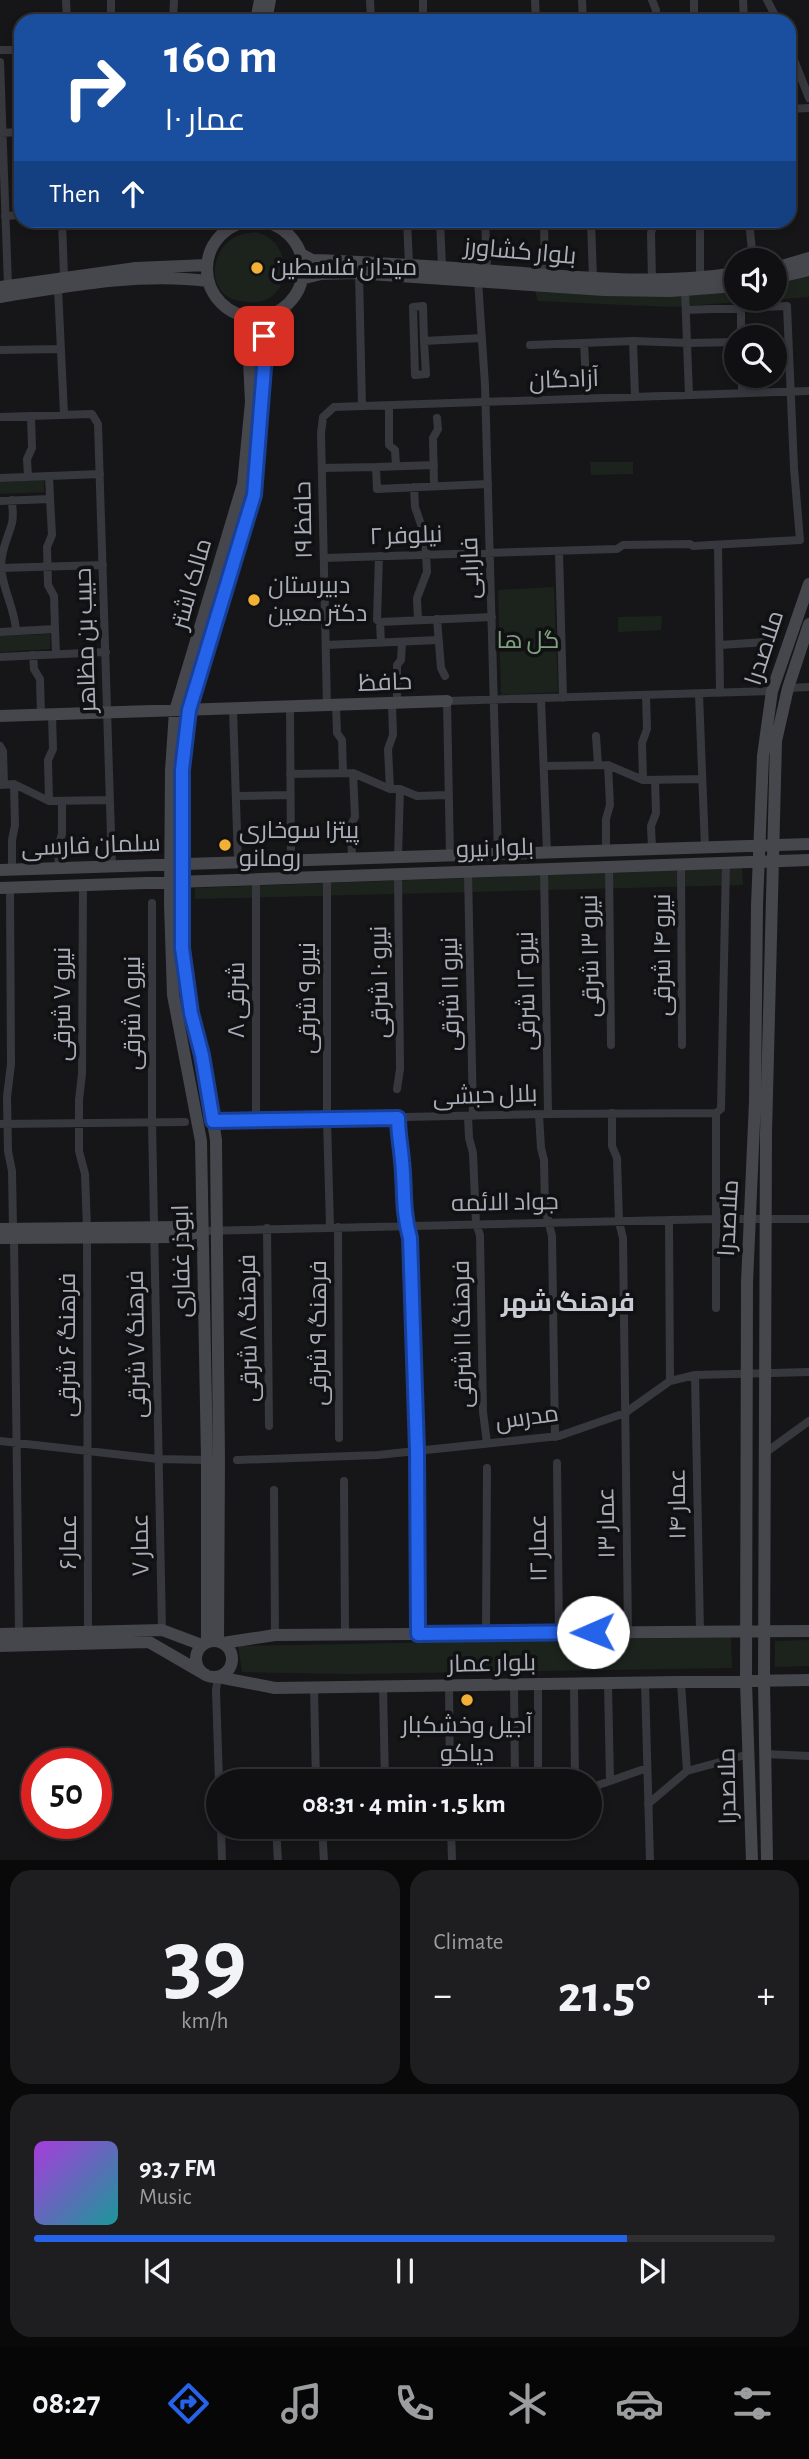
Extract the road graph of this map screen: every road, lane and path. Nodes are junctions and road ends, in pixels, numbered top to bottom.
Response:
1 (0, 62) edge
2 (796, 65) edge
3 (809, 98) edge
4 (1, 133) edge
5 (14, 215) edge
6 (5, 216) junction
7 (62, 228) edge
8 (230, 228) edge
9 (280, 228) edge
10 (407, 228) edge
11 (440, 228) edge
12 (485, 228) edge
13 (544, 228) edge
14 (591, 228) edge
15 (653, 228) edge
16 (700, 228) edge
17 (750, 228) edge
18 (752, 248) edge
19 (300, 254) junction
20 (809, 258) edge
21 (409, 264) junction
22 (787, 264) edge
23 (207, 265) junction
24 (442, 267) junction
25 (809, 270) edge
26 (359, 273) junction
27 (483, 275) junction
28 (787, 275) edge
29 (724, 276) edge
30 (301, 279) junction
31 (593, 279) junction
32 (700, 279) junction
33 (545, 280) junction
34 (652, 280) junction
35 (208, 281) junction
36 (61, 282) junction
37 (4, 286) edge
38 (724, 287) edge
39 (685, 290) junction
40 (0, 297) edge
41 (724, 306) edge
42 (787, 306) edge
43 (686, 310) junction
44 (241, 316) junction
45 (263, 317) junction
46 (482, 338) junction
47 (424, 341) junction
48 (633, 341) junction
49 (724, 342) edge
50 (584, 343) junction
51 (688, 343) junction
52 (530, 345) dead end
53 (61, 349) junction
54 (0, 350) edge
55 (742, 388) edge
56 (809, 391) edge
57 (790, 392) junction
58 (742, 393) junction
59 (690, 395) junction
60 (635, 397) junction
61 (587, 399) junction
62 (485, 402) junction
63 (389, 406) junction
64 (362, 407) junction
65 (64, 414) junction
66 (0, 415) edge
67 (31, 416) junction
68 (323, 417) joint
69 (437, 418) dead end
70 (434, 465) junction
71 (376, 467) junction
72 (396, 467) junction
73 (322, 468) junction
74 (100, 474) junction
75 (49, 476) junction
76 (28, 477) junction
77 (0, 478) edge
78 (488, 484) junction
79 (434, 486) junction
80 (414, 487) junction
81 (50, 499) junction
82 (12, 500) junction
83 (0, 501) edge
84 (718, 545) junction
85 (559, 551) junction
86 (490, 553) junction
87 (426, 555) junction
88 (379, 556) junction
89 (324, 558) junction
90 (103, 565) junction
91 (47, 566) junction
92 (1, 568) edge
93 (809, 584) edge
94 (492, 617) junction
95 (437, 619) junction
96 (418, 620) junction
97 (380, 622) junction
98 (809, 624) edge
99 (55, 629) junction
100 (16, 631) junction
101 (0, 632) edge
102 (438, 640) junction
103 (401, 642) junction
104 (766, 642) dead end
105 (381, 643) junction
106 (326, 645) junction
107 (720, 645) junction
108 (106, 652) junction
109 (56, 654) junction
110 (33, 655) junction
111 (0, 657) edge
112 (445, 676) dead end
113 (809, 687) edge
114 (788, 688) junction
115 (772, 691) junction
116 (720, 693) junction
117 (699, 694) junction
118 (646, 695) junction
119 (563, 698) junction
120 (541, 699) junction
121 (494, 700) junction
122 (447, 701) junction
123 (395, 704) junction
124 (332, 706) junction
125 (290, 707) junction
126 (233, 709) junction
127 (182, 710) junction
128 (107, 713) junction
129 (47, 715) junction
130 (0, 716) edge
131 (596, 736) dead end
132 (0, 746) edge
133 (598, 765) junction
134 (608, 765) junction
135 (544, 766) junction
136 (342, 773) junction
137 (353, 773) junction
138 (290, 774) junction
139 (702, 779) junction
140 (643, 780) junction
141 (655, 780) junction
142 (2, 784) edge
143 (14, 784) junction
144 (395, 789) junction
145 (290, 795) junction
146 (448, 795) junction
147 (236, 796) junction
148 (110, 800) junction
149 (62, 801) junction
150 (49, 802) junction
151 (809, 844) edge
152 (774, 845) junction
153 (760, 846) junction
154 (705, 848) junction
155 (652, 849) junction
156 (606, 851) junction
157 (547, 853) junction
158 (498, 854) junction
159 (450, 856) junction
160 (398, 858) junction
161 (352, 859) junction
162 (809, 860) edge
163 (291, 861) junction
164 (773, 861) junction
165 (759, 862) junction
166 (238, 863) junction
167 (726, 863) junction
168 (681, 864) junction
169 (177, 865) junction
170 (112, 867) junction
171 (609, 867) junction
172 (59, 868) junction
173 (544, 868) junction
174 (6, 870) edge
175 (468, 872) junction
176 (398, 874) junction
177 (327, 876) junction
178 (256, 879) junction
179 (176, 882) junction
180 (83, 885) junction
181 (5, 888) edge
182 (152, 903) dead end
183 (611, 1045) dead end
184 (682, 1045) dead end
185 (397, 1089) dead end
186 (612, 1113) junction
187 (716, 1113) junction
188 (543, 1114) junction
189 (470, 1116) junction
190 (398, 1118) junction
191 (327, 1119) junction
192 (256, 1120) junction
193 (213, 1121) junction
194 (79, 1122) junction
195 (152, 1122) junction
196 (185, 1122) dead end
197 (4, 1124) edge
198 (716, 1219) junction
199 (766, 1219) junction
200 (809, 1219) edge
201 (750, 1220) junction
202 (668, 1221) junction
203 (619, 1222) junction
204 (548, 1223) junction
205 (476, 1224) junction
206 (406, 1226) junction
207 (334, 1227) junction
208 (267, 1228) junction
209 (202, 1231) junction
210 (217, 1231) junction
211 (9, 1232) edge
212 (155, 1232) junction
213 (87, 1233) junction
214 (0, 1238) edge
215 (716, 1308) dead end
216 (766, 1373) junction
217 (809, 1373) edge
218 (748, 1374) junction
219 (695, 1375) junction
220 (670, 1381) junction
221 (625, 1413) junction
222 (809, 1421) edge
223 (269, 1426) dead end
224 (555, 1437) junction
225 (339, 1438) dead end
226 (0, 1441) edge
227 (17, 1443) junction
228 (487, 1443) junction
229 (417, 1450) junction
230 (88, 1452) junction
231 (765, 1453) junction
232 (158, 1460) junction
233 (207, 1460) junction
234 (237, 1460) dead end
235 (557, 1463) dead end
236 (488, 1468) dead end
237 (344, 1481) dead end
238 (274, 1490) dead end
239 (747, 1603) junction
240 (764, 1603) junction
241 (162, 1630) junction
242 (747, 1631) junction
243 (764, 1631) junction
244 (809, 1631) edge
245 (89, 1632) junction
246 (628, 1632) junction
247 (700, 1632) junction
248 (486, 1633) junction
249 (559, 1633) junction
250 (0, 1634) edge
251 (19, 1634) junction
252 (345, 1634) junction
253 (418, 1634) junction
254 (275, 1635) junction
255 (212, 1642) junction
256 (0, 1646) edge
257 (212, 1676) junction
258 (809, 1680) edge
259 (764, 1681) junction
260 (746, 1682) junction
261 (645, 1683) junction
262 (681, 1683) junction
263 (574, 1684) junction
264 (608, 1684) junction
265 (514, 1685) junction
266 (538, 1685) junction
267 (449, 1686) junction
268 (383, 1687) junction
269 (314, 1688) junction
270 (748, 1754) junction
271 (764, 1754) junction
272 (809, 1756) edge
273 (647, 1768) junction
274 (219, 1769) edge
275 (316, 1769) edge
276 (385, 1769) edge
277 (450, 1769) edge
278 (515, 1769) edge
279 (538, 1769) edge
280 (575, 1769) edge
281 (687, 1771) junction
282 (610, 1781) junction
283 (602, 1784) edge
284 (648, 1804) junction
285 (221, 1839) edge
286 (277, 1839) edge
287 (323, 1839) edge
288 (451, 1839) edge
289 (222, 1860) edge
290 (278, 1860) edge
291 (324, 1860) edge
292 (452, 1860) edge
293 (650, 1860) edge
294 (751, 1860) edge
295 (767, 1860) edge

1 - 4 street
2 - 3 street
4 - 6 street
5 - 6 street
6 - 37 street
7 - 36 street
8 - 23 main road
9 - 19 main road
10 - 21 street
11 - 24 street
12 - 27 street, فارابی
13 - 33 street
14 - 31 street
15 - 34 street
16 - 32 street
17 - 18 street
19 - 21 main road, بلوار کشاورز
19 - 30 main road
20 - 22 main road
21 - 24 main road, بلوار کشاورز
23 - 35 main road
23 - 36 main road
24 - 27 main road, بلوار کشاورز
25 - 28 main road
26 - 27 main road, بلوار کشاورز
26 - 30 main road, بلوار کشاورز
26 - 64 street
27 - 33 main road, بلوار کشاورز
27 - 46 street, فارابی
29 - 32 main road, بلوار کشاورز
30 - 45 main road
31 - 33 main road, بلوار کشاورز
31 - 34 main road, بلوار کشاورز
32 - 34 main road, بلوار کشاورز
33 - 39 main road, بلوار کشاورز
35 - 36 main road
35 - 44 main road
36 - 37 main road
36 - 40 main road
36 - 53 street
38 - 39 main road, بلوار کشاورز
39 - 43 street
41 - 43 street
42 - 57 street
43 - 51 street
44 - 45 main road
44 - 127 main road, مالک اشتر
45 - 127 main road, مالک اشتر
46 - 47 street
46 - 62 street, فارابی
47 - 47 street
48 - 50 street
48 - 51 street
48 - 60 street
49 - 51 street
50 - 52 street
50 - 61 street
51 - 59 street
53 - 54 street
53 - 65 street
55 - 58 street
56 - 57 street, آزادگان
57 - 58 street, آزادگان
57 - 84 street, نیلوفر ۲
58 - 59 street, آزادگان
59 - 60 street, آزادگان
60 - 61 street, آزادگان
61 - 62 street, آزادگان
62 - 63 street, آزادگان
62 - 78 street, فارابی
63 - 64 street, آزادگان
63 - 72 street
64 - 68 street, آزادگان
65 - 67 street
65 - 74 street, حبیب بن مظاهر
66 - 67 street
67 - 76 street
68 - 73 street, حافظ ۱۹
69 - 70 street
70 - 72 street
70 - 79 street
71 - 72 street
71 - 73 street
71 - 80 street
73 - 89 street, حافظ ۱۹
74 - 75 street
74 - 90 street, حبیب بن مظاهر
75 - 76 street
75 - 81 street
76 - 77 street
78 - 79 street
78 - 86 street, فارابی
79 - 80 street
80 - 87 street
81 - 82 street
81 - 91 street
82 - 83 street
82 - 92 street
84 - 85 street, نیلوفر ۲
84 - 107 street
85 - 86 street, نیلوفر ۲
85 - 119 street
86 - 87 street, نیلوفر ۲
86 - 94 street, فارابی
87 - 88 street, نیلوفر ۲
87 - 96 street
88 - 89 street, نیلوفر ۲
88 - 97 street
89 - 106 street, حافظ ۱۹
90 - 91 street
90 - 108 street, حبیب بن مظاهر
91 - 92 street
91 - 99 street
92 - 100 street
93 - 115 main road, ملاصدرا
94 - 95 street
94 - 121 street, فارابی
95 - 96 street
95 - 102 street
96 - 97 street
97 - 105 street
98 - 114 main road, ملاصدرا
99 - 100 street
99 - 109 street
100 - 101 street
102 - 103 street
102 - 112 street
103 - 105 street
103 - 123 street
104 - 107 street
105 - 106 street
106 - 124 street, حافظ ۱۹
107 - 116 street
108 - 109 street
108 - 128 street, حبیب بن مظاهر
109 - 110 street
110 - 111 street
110 - 129 street
113 - 114 street
114 - 152 main road, ملاصدرا
115 - 116 street, حافظ
115 - 153 main road, ملاصدرا
116 - 117 street, حافظ
117 - 118 street, حافظ
117 - 139 street
118 - 119 street, حافظ
118 - 140 street
119 - 120 street, حافظ
120 - 121 street, حافظ
120 - 135 street
121 - 122 street, حافظ
121 - 158 street, فارابی
122 - 123 main road, حافظ
122 - 146 street
123 - 124 main road, حافظ
123 - 144 street
124 - 125 main road, حافظ
124 - 136 street, حافظ ۱۹
125 - 126 main road, حافظ
125 - 138 street
126 - 127 main road, حافظ
126 - 147 street
127 - 128 main road, حافظ
127 - 169 main road, مالک اشتر
128 - 129 main road, حافظ
128 - 148 street, حبیب بن مظاهر
129 - 130 main road, حافظ
129 - 150 street
131 - 133 street
132 - 142 street
133 - 134 street
133 - 135 street
134 - 140 street
134 - 156 street
135 - 157 street
136 - 137 street
136 - 138 street
137 - 144 street
137 - 161 street
138 - 145 street
139 - 141 street
139 - 154 street
140 - 141 street
141 - 155 street
142 - 143 street
143 - 150 street
143 - 174 street
144 - 146 street
144 - 160 street
145 - 147 street
145 - 163 street
146 - 159 street
147 - 166 street
148 - 149 street
148 - 170 street, حبیب بن مظاهر
149 - 150 street
149 - 172 street
151 - 152 main road, بلوار نیرو
152 - 153 main road, بلوار نیرو
152 - 164 main road, ملاصدرا
153 - 154 main road, بلوار نیرو
153 - 165 main road, ملاصدرا
154 - 155 main road, بلوار نیرو
155 - 156 main road, بلوار نیرو
156 - 157 main road, بلوار نیرو
157 - 158 main road, بلوار نیرو
158 - 159 main road, بلوار نیرو
159 - 160 main road, بلوار نیرو
160 - 161 main road, بلوار نیرو
161 - 163 main road, بلوار نیرو
162 - 164 main road, بلوار نیرو
163 - 166 main road, بلوار نیرو
164 - 165 main road, بلوار نیرو
164 - 199 main road, ملاصدرا
165 - 167 main road, بلوار نیرو
165 - 201 main road, ملاصدرا
166 - 169 main road, بلوار نیرو
167 - 168 main road, بلوار نیرو
167 - 187 street
168 - 171 main road, بلوار نیرو
168 - 184 street, نیرو ۱۴ شرقی
169 - 170 main road, سلمان فارسی
169 - 179 main road, مالک اشتر
170 - 172 main road, سلمان فارسی
171 - 173 main road, بلوار نیرو
171 - 183 street, نیرو ۱۳ شرقی
172 - 174 main road, سلمان فارسی
173 - 175 main road, بلوار نیرو
173 - 188 street, نیرو ۱۲ شرقی
175 - 176 main road, بلوار نیرو
175 - 189 street, نیرو ۱۱ شرقی
176 - 177 main road, بلوار نیرو
176 - 185 street, نیرو ۱۰ شرقی
177 - 178 main road, بلوار نیرو
177 - 191 street, نیرو ۹ شرقی
178 - 179 main road, بلوار نیرو
178 - 192 street, ۸ شرقی
179 - 180 main road, سلمان فارسی
179 - 193 main road, ابوذر غفاری
179 - 209 main road, ابوذر غفاری
180 - 181 main road, سلمان فارسی
180 - 194 street, نیرو ۷ شرقی
181 - 197 street
182 - 195 street, نیرو ۸ شرقی
186 - 187 street, بلال حبشی
186 - 188 street, بلال حبشی
186 - 203 street, عمار ۱۳
187 - 198 street
188 - 189 street, بلال حبشی
188 - 204 street, نیرو ۱۲ شرقی
189 - 190 street, بلال حبشی
189 - 205 street, نیرو ۱۱ شرقی
190 - 191 street, بلال حبشی
190 - 206 street
191 - 192 street, بلال حبشی
191 - 207 street, نیرو ۹ شرقی
192 - 193 street, بلال حبشی
193 - 210 main road, ابوذر غفاری
194 - 195 street
194 - 197 street
194 - 213 street, نیرو ۷ شرقی
195 - 196 street
195 - 212 street, نیرو ۸ شرقی
197 - 211 street
198 - 201 street, جواد الائمه
198 - 202 street, جواد الائمه
198 - 215 street
199 - 200 street, جواد الائمه
199 - 201 street, جواد الائمه
199 - 216 main road, ملاصدرا
201 - 218 main road, ملاصدرا
202 - 203 street, جواد الائمه
202 - 220 street
203 - 204 street, جواد الائمه
203 - 221 street, عمار ۱۳
204 - 205 street, جواد الائمه
204 - 224 street, نیرو ۱۲ شرقی
205 - 206 street, جواد الائمه
205 - 228 street, فرهنگ ۱۱ شرقی
206 - 207 street, جواد الائمه
206 - 229 street
207 - 208 street, جواد الائمه
207 - 225 street, فرهنگ ۹ شرقی
208 - 210 street, جواد الائمه
208 - 223 street, فرهنگ ۸ شرقی
209 - 210 street, جواد الائمه
209 - 212 main road, جواد الائمه
209 - 233 main road, ابوذر غفاری
210 - 255 main road, ابوذر غفاری
211 - 213 main road, جواد الائمه
211 - 214 main road, جواد الائمه
211 - 227 street
212 - 213 main road, جواد الائمه
212 - 232 street, فرهنگ ۷ شرقی
213 - 230 street, فرهنگ ۶ شرقی
216 - 217 street, مدرس
216 - 218 street, مدرس
216 - 231 main road, ملاصدرا
218 - 219 street, مدرس
218 - 239 main road, ملاصدرا
219 - 220 street, مدرس
219 - 247 street, عمار ۱۴
220 - 221 street, مدرس
221 - 224 street, مدرس
221 - 246 street, عمار ۱۳
222 - 231 street
224 - 228 street, مدرس
226 - 227 street
227 - 230 street
227 - 251 street
228 - 229 street, مدرس
229 - 234 street, مدرس
229 - 253 street
230 - 232 street
230 - 245 street, عمار۶
231 - 240 main road, ملاصدرا
232 - 233 street
232 - 241 street, عمار ۷
233 - 255 main road, ابوذر غفاری
235 - 249 street, عمار ۱۲
236 - 248 street
237 - 252 street
238 - 254 street
239 - 240 main road
239 - 242 main road, ملاصدرا
240 - 243 main road, ملاصدرا
241 - 245 main road, بلوار عمار
241 - 255 main road, بلوار عمار
242 - 243 main road, بلوار عمار
242 - 247 main road, بلوار عمار
242 - 260 main road, ملاصدرا
243 - 244 main road, بلوار عمار
243 - 259 main road, ملاصدرا
245 - 251 main road, بلوار عمار
246 - 247 main road, بلوار عمار
246 - 249 main road, بلوار عمار
248 - 249 main road, بلوار عمار
248 - 253 main road, بلوار عمار
250 - 251 main road, بلوار عمار
252 - 253 main road, بلوار عمار
252 - 254 main road, بلوار عمار
254 - 255 main road, بلوار عمار
255 - 257 main road
255 - 257 main road
256 - 257 main road, بلوار عمار
257 - 269 main road, بلوار عمار
257 - 274 street
258 - 259 main road, بلوار عمار
259 - 260 main road, بلوار عمار
259 - 271 main road, ملاصدرا
260 - 262 main road, بلوار عمار
260 - 270 main road, ملاصدرا
261 - 262 main road, بلوار عمار
261 - 264 main road, بلوار عمار
261 - 273 street
262 - 281 street
263 - 264 main road, بلوار عمار
263 - 266 main road, بلوار عمار
263 - 280 street
264 - 282 street
265 - 266 main road, بلوار عمار
265 - 267 main road, بلوار عمار
265 - 278 street
266 - 279 street
267 - 268 main road, بلوار عمار
267 - 277 street
268 - 269 main road, بلوار عمار
268 - 276 street
269 - 275 street
270 - 271 main road
270 - 281 street
270 - 294 main road, ملاصدرا
271 - 272 street
271 - 295 main road, ملاصدرا
273 - 282 street
273 - 284 street
281 - 284 street
282 - 283 street
284 - 293 street
285 - 289 street
286 - 290 street
287 - 291 street
288 - 292 street

